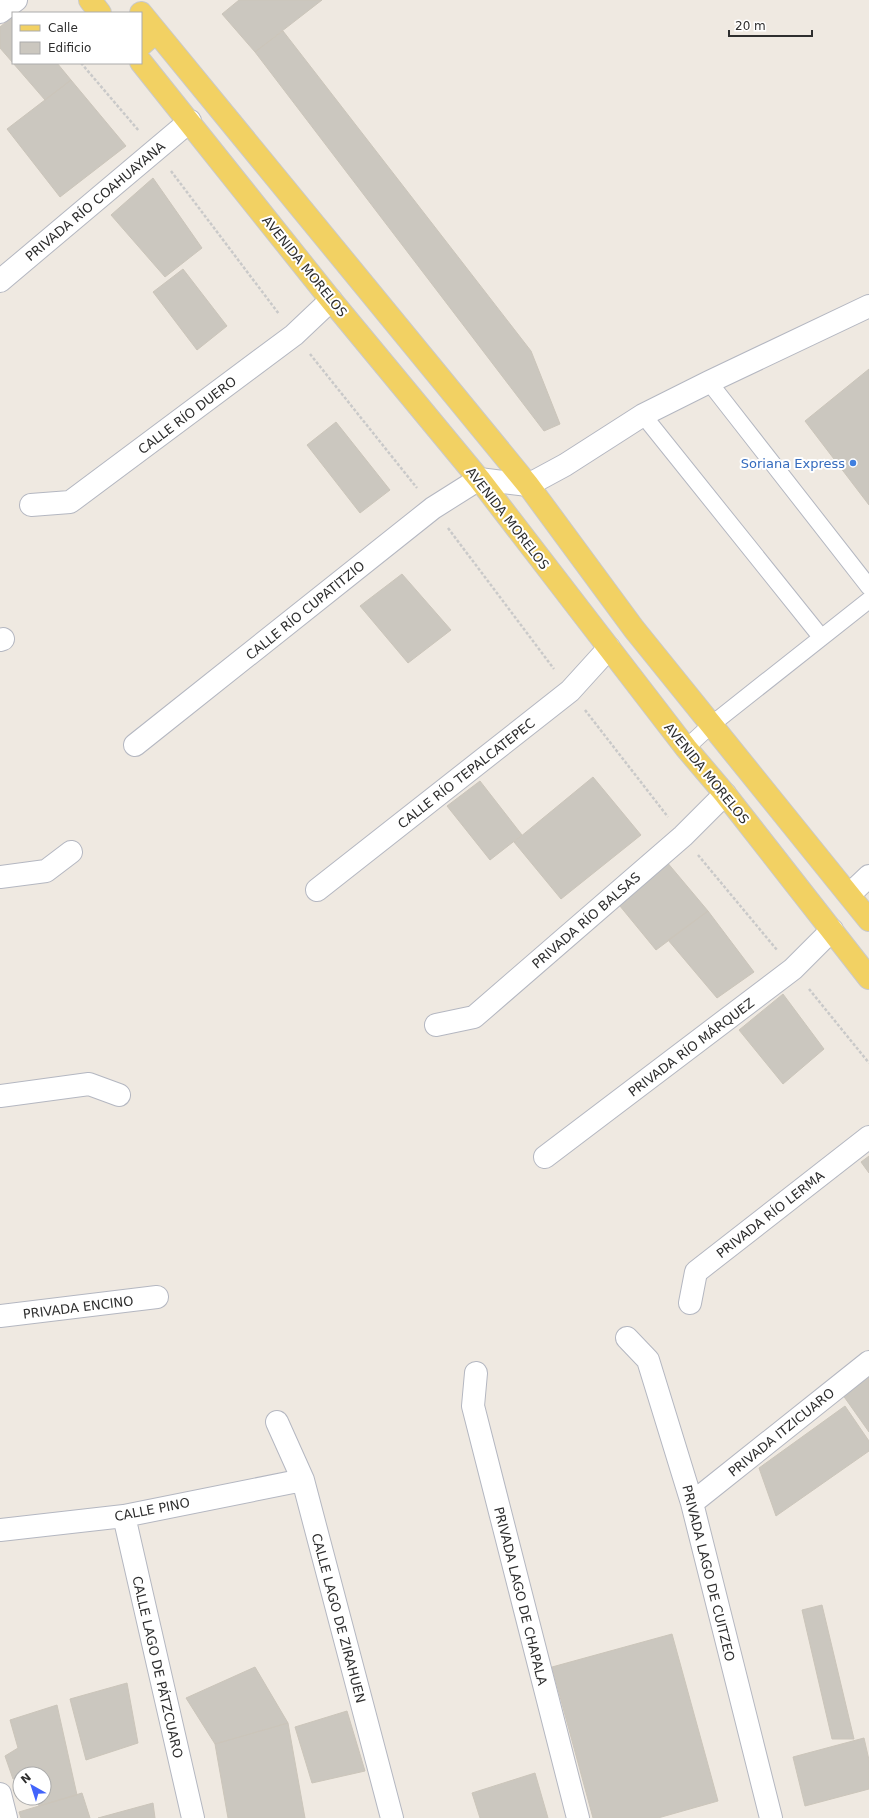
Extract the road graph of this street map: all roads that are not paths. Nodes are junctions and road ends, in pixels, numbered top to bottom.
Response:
1 (16, 0) edge
2 (90, 0) edge
3 (130, 0) edge
4 (0, 12) edge
5 (99, 12) edge
6 (140, 12) edge
7 (142, 16) edge
8 (149, 38) edge
9 (142, 63) edge
10 (190, 121) junction
11 (0, 281) edge
12 (331, 300) junction
13 (869, 306) edge
14 (709, 382) junction
15 (643, 415) junction
16 (479, 479) junction
17 (528, 485) junction
18 (31, 505) dead end
19 (869, 587) edge
20 (869, 600) edge
21 (821, 637) junction
22 (609, 648) junction
23 (711, 726) junction
24 (135, 745) dead end
25 (686, 748) junction
26 (725, 794) junction
27 (71, 852) dead end
28 (869, 876) edge
29 (0, 877) edge
30 (317, 890) dead end
31 (850, 894) junction
32 (869, 920) edge
33 (832, 930) junction
34 (869, 978) edge
35 (436, 1025) dead end
36 (119, 1095) dead end
37 (0, 1096) edge
38 (869, 1137) edge
39 (545, 1157) dead end
40 (157, 1297) dead end
41 (690, 1303) dead end
42 (0, 1316) edge
43 (627, 1338) dead end
44 (869, 1362) edge
45 (476, 1373) dead end
46 (277, 1422) dead end
47 (303, 1480) junction
48 (692, 1503) junction
49 (124, 1516) junction
50 (0, 1530) edge
51 (0, 1794) edge
52 (6, 1818) edge
53 (193, 1818) edge
54 (392, 1818) edge
55 (578, 1818) edge
56 (771, 1818) edge

1 - 4 street
2 - 5 main road
3 - 6 main road
7 - 8 main road
8 - 17 main road
9 - 10 main road, AVENIDA MORELOS
10 - 11 street, PRIVADA RÍO COAHUAYANA
10 - 12 main road, AVENIDA MORELOS
12 - 16 main road, AVENIDA MORELOS
12 - 18 street, CALLE RÍO DUERO
13 - 14 street
14 - 15 street
14 - 19 lane
15 - 17 street
15 - 21 lane
16 - 17 street
16 - 22 main road, AVENIDA MORELOS
16 - 24 street, CALLE RÍO CUPATITZIO
17 - 23 main road
20 - 21 lane
21 - 23 lane
22 - 25 main road, AVENIDA MORELOS
22 - 30 street, CALLE RÍO TEPALCATEPEC
23 - 25 lane
23 - 31 main road
25 - 26 main road, AVENIDA MORELOS
26 - 33 main road, AVENIDA MORELOS
26 - 35 street, PRIVADA RÍO BALSAS
27 - 29 street
28 - 31 street
31 - 32 main road
33 - 34 main road, AVENIDA MORELOS
33 - 39 street, PRIVADA RÍO MÁRQUEZ
36 - 37 street
38 - 41 street, PRIVADA RÍO LERMA
40 - 42 street, PRIVADA ENCINO
43 - 48 street, PRIVADA LAGO DE CUITZEO
44 - 48 street, PRIVADA ITZICUARO
45 - 55 street, PRIVADA LAGO DE CHAPALA
46 - 47 street, CALLE LAGO DE ZIRAHUEN
47 - 49 street, CALLE PINO
47 - 54 street, CALLE LAGO DE ZIRAHUEN
48 - 56 street, PRIVADA LAGO DE CUITZEO
49 - 50 street, CALLE PINO
49 - 53 street, CALLE LAGO DE PÁTZCUARO
51 - 52 street

